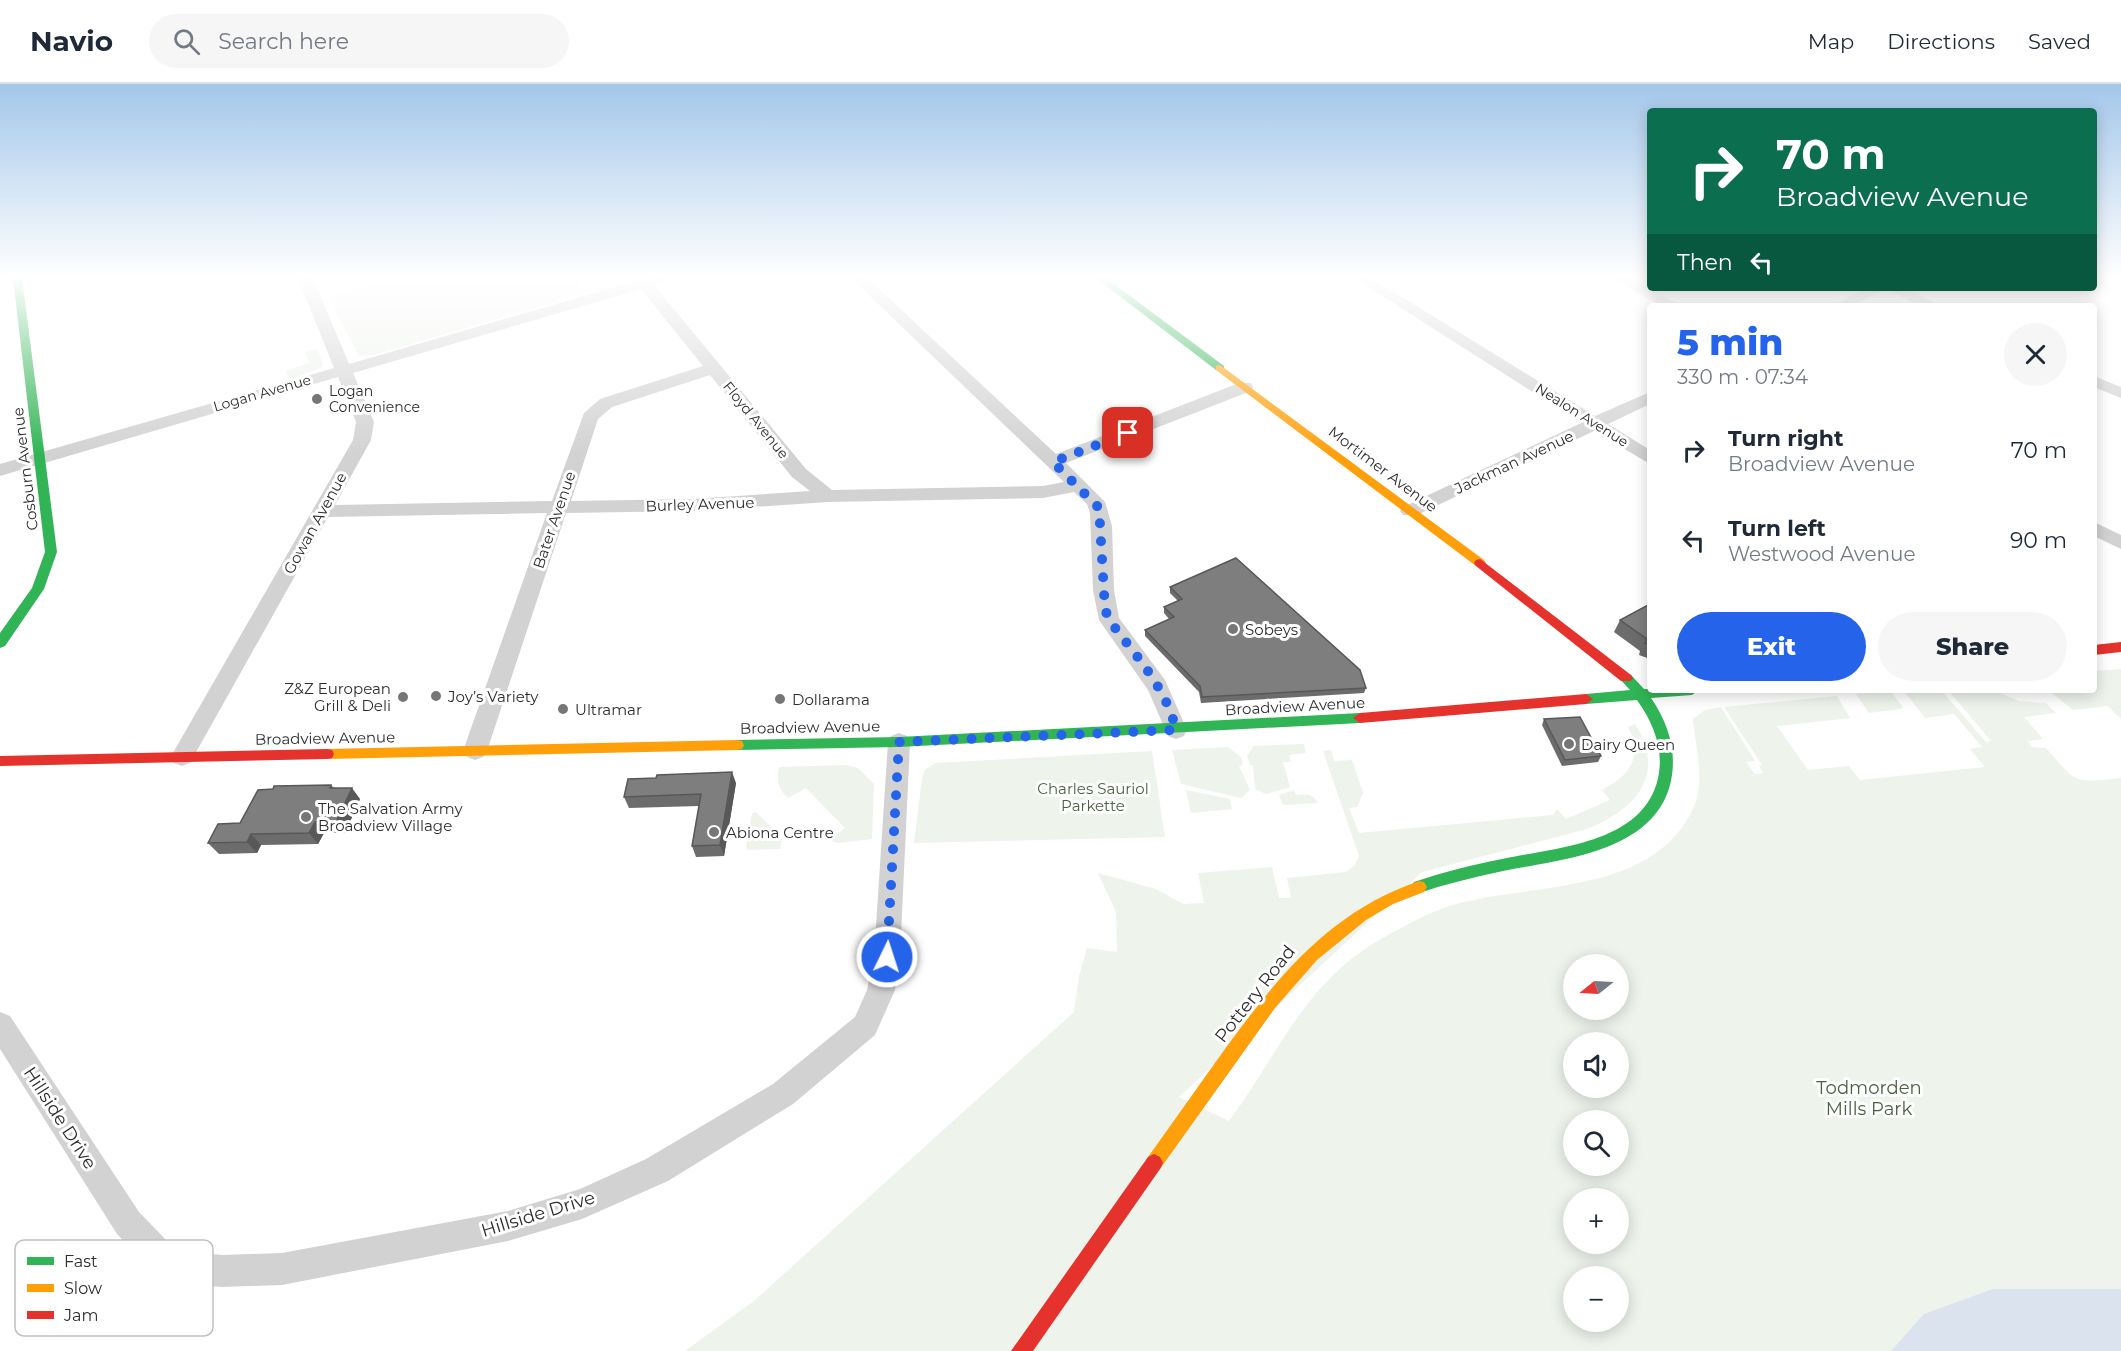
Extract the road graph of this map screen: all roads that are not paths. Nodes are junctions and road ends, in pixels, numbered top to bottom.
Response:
1 (25, 337) edge
2 (329, 337) edge
3 (457, 337) edge
4 (688, 337) edge
5 (921, 337) edge
6 (1180, 337) edge
7 (1456, 337) edge
8 (713, 368) junction
9 (343, 370) junction
10 (2097, 382) edge
11 (1245, 387) junction
12 (2121, 393) edge
13 (1647, 398) edge
14 (1595, 423) junction
15 (1647, 456) edge
16 (41, 458) junction
17 (1053, 462) junction
18 (0, 470) edge
19 (1077, 484) junction
20 (828, 496) junction
21 (559, 506) junction
22 (1410, 511) junction
23 (322, 512) junction
24 (2097, 530) edge
25 (2121, 543) edge
26 (0, 643) edge
27 (2121, 647) edge
28 (2097, 650) edge
29 (1652, 693) edge
30 (1639, 694) junction
31 (1176, 730) junction
32 (899, 742) junction
33 (475, 751) junction
34 (182, 757) junction
35 (0, 761) edge
36 (0, 1025) edge
37 (144, 1240) edge
38 (213, 1270) edge
39 (1021, 1351) edge

1 - 16 street, Cosburn Avenue
2 - 9 street, Gowan Avenue
3 - 9 street, Logan Avenue
4 - 8 street, Floyd Avenue
5 - 17 street
6 - 11 street, Mortimer Avenue
7 - 14 street, Nealon Avenue
8 - 20 street, Floyd Avenue
8 - 21 street, Bater Avenue
9 - 16 street, Logan Avenue
9 - 23 street, Gowan Avenue
10 - 12 street
11 - 17 street
11 - 22 street, Mortimer Avenue
13 - 14 street, Jackman Avenue
14 - 15 street, Nealon Avenue
14 - 22 street, Jackman Avenue
16 - 18 street, Logan Avenue
16 - 26 street, Cosburn Avenue
17 - 19 street
19 - 20 street, Burley Avenue
19 - 31 street
20 - 21 street, Burley Avenue
21 - 23 street, Burley Avenue
21 - 33 street, Bater Avenue
22 - 30 street, Mortimer Avenue
23 - 34 street, Gowan Avenue
24 - 25 street
27 - 28 street
29 - 30 street, Broadview Avenue
30 - 31 street, Broadview Avenue
30 - 39 street, Pottery Road
31 - 32 street, Broadview Avenue
32 - 33 street, Broadview Avenue
32 - 38 street, Hillside Drive
33 - 34 street, Broadview Avenue
34 - 35 street, Broadview Avenue
36 - 37 street, Hillside Drive

